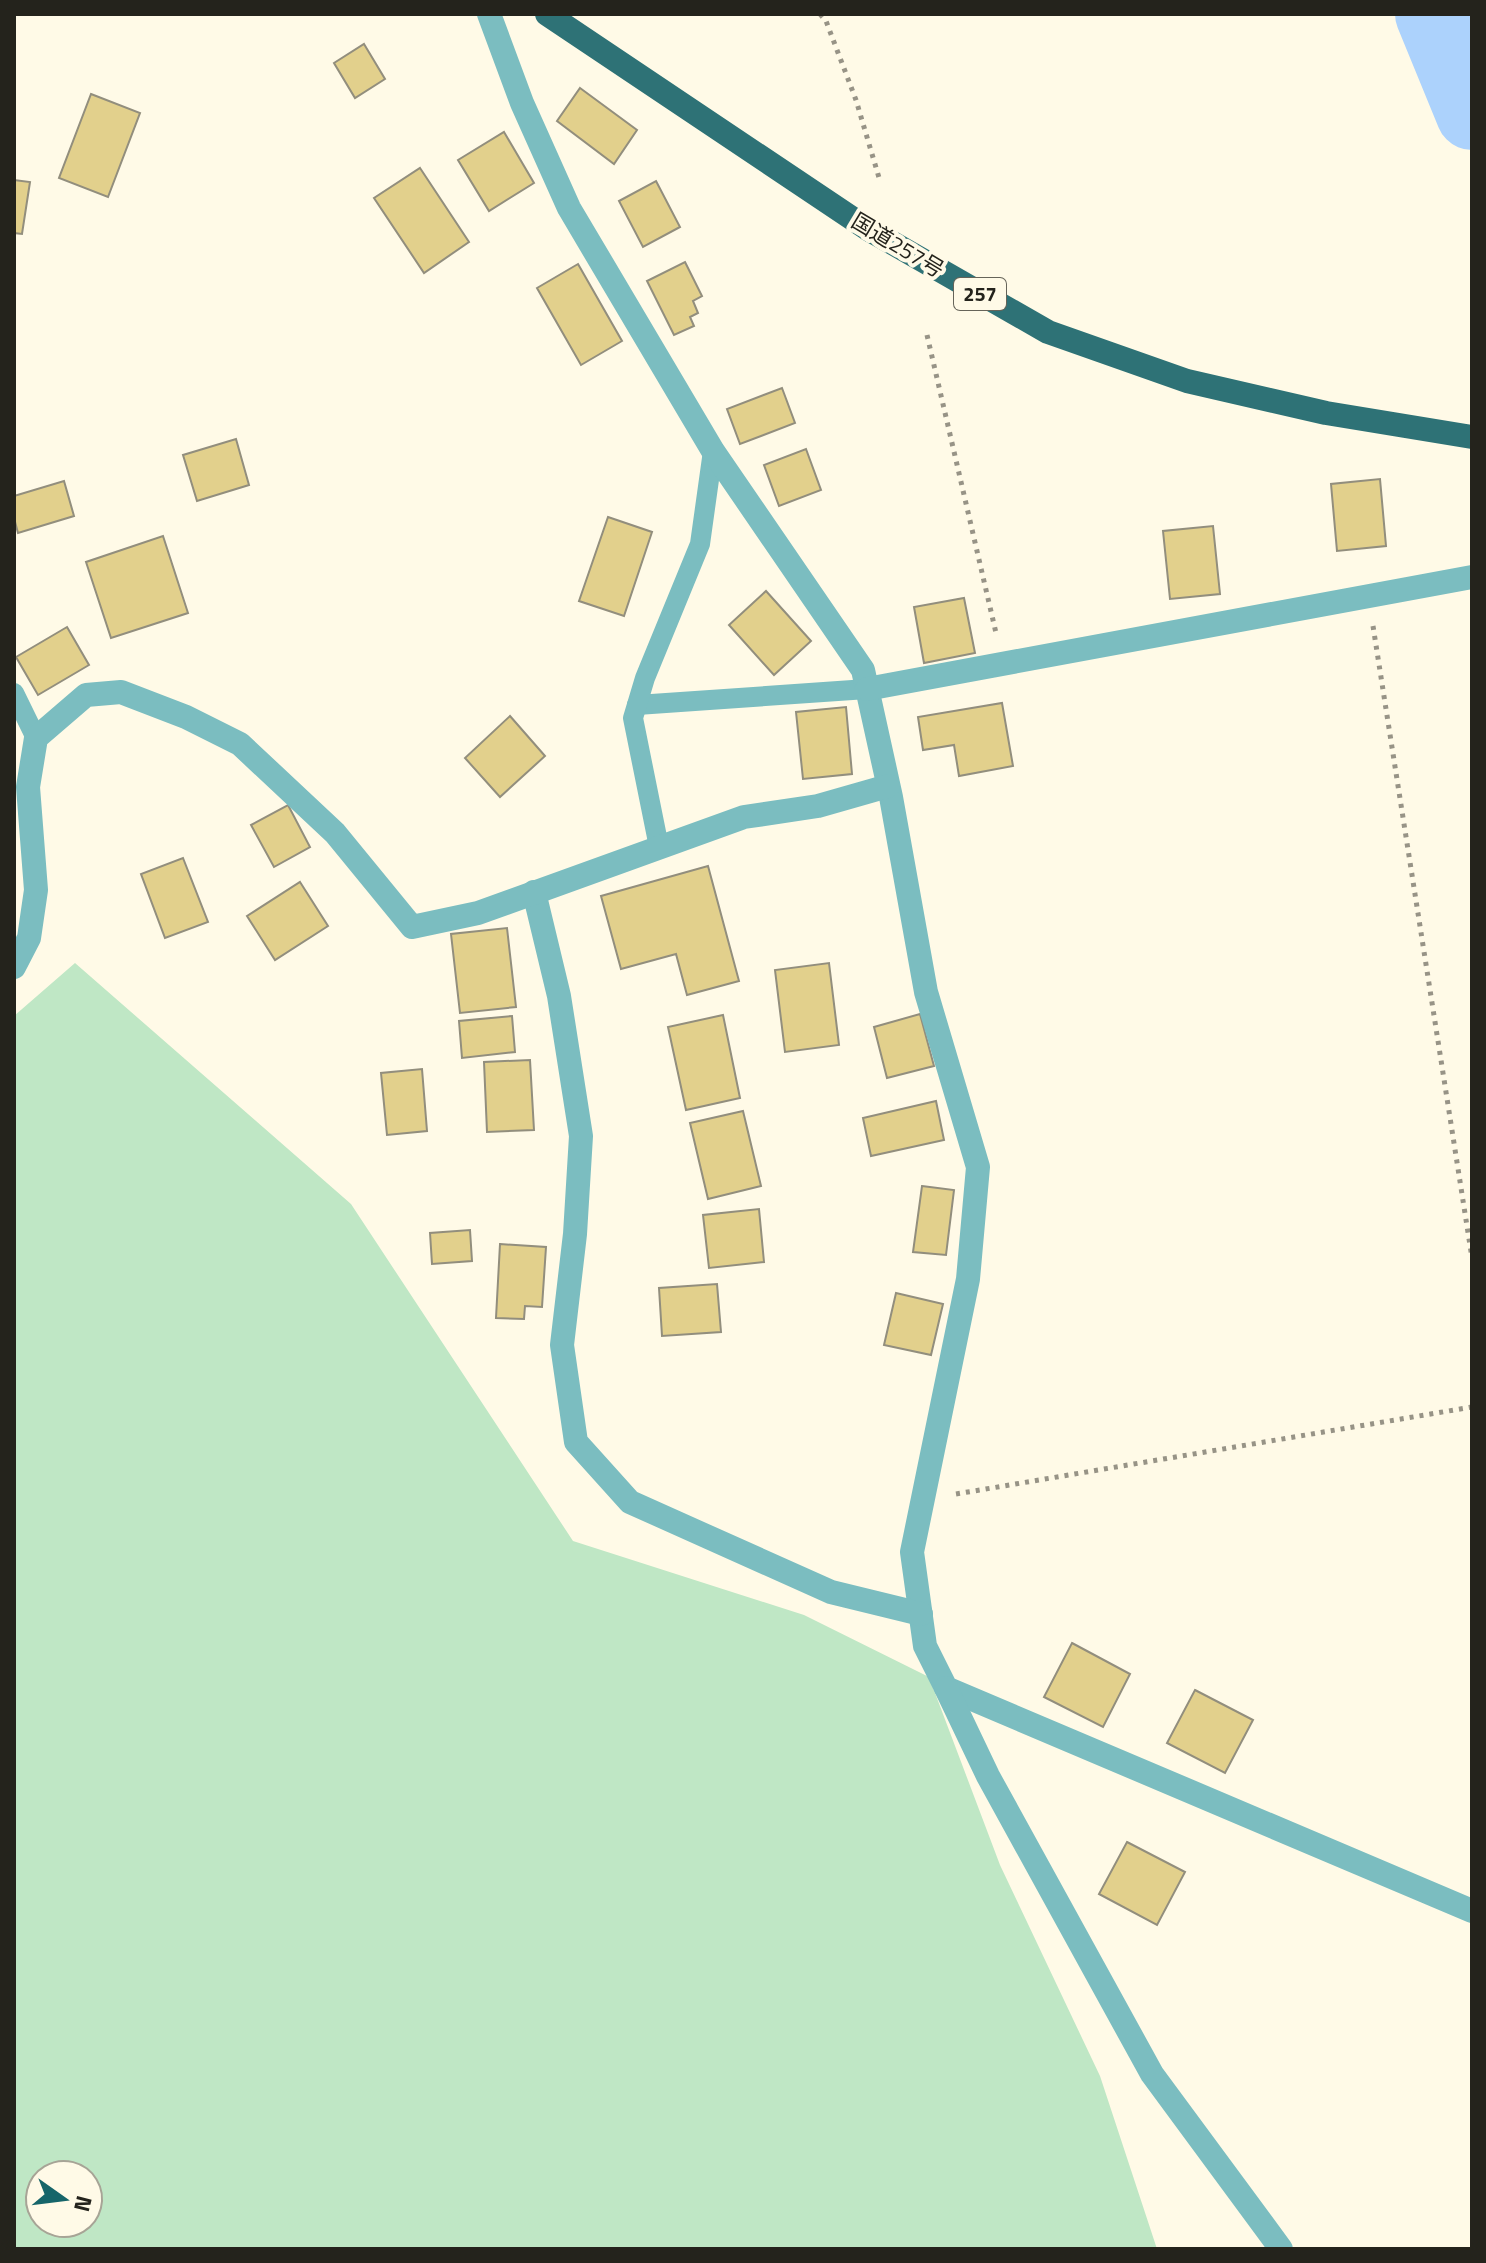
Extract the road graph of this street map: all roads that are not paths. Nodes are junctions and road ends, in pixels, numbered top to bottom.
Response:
1 (489, 14) edge
2 (547, 14) edge
3 (1472, 437) edge
4 (713, 451) junction
5 (1472, 577) edge
6 (867, 689) junction
7 (14, 693) edge
8 (637, 705) junction
9 (36, 738) junction
10 (888, 786) junction
11 (659, 847) junction
12 (534, 892) junction
13 (14, 967) edge
14 (921, 1614) junction
15 (946, 1688) junction
16 (1472, 1911) edge
17 (1281, 2249) edge

1 - 4 street
2 - 3 highway, 国道257号 / 257
4 - 6 street
4 - 8 lane
5 - 6 street
6 - 8 lane
6 - 10 street
7 - 9 lane
8 - 11 lane
9 - 12 street
9 - 13 street
10 - 11 street
10 - 14 street
11 - 12 street
12 - 14 street
14 - 15 street
15 - 16 street
15 - 17 street

